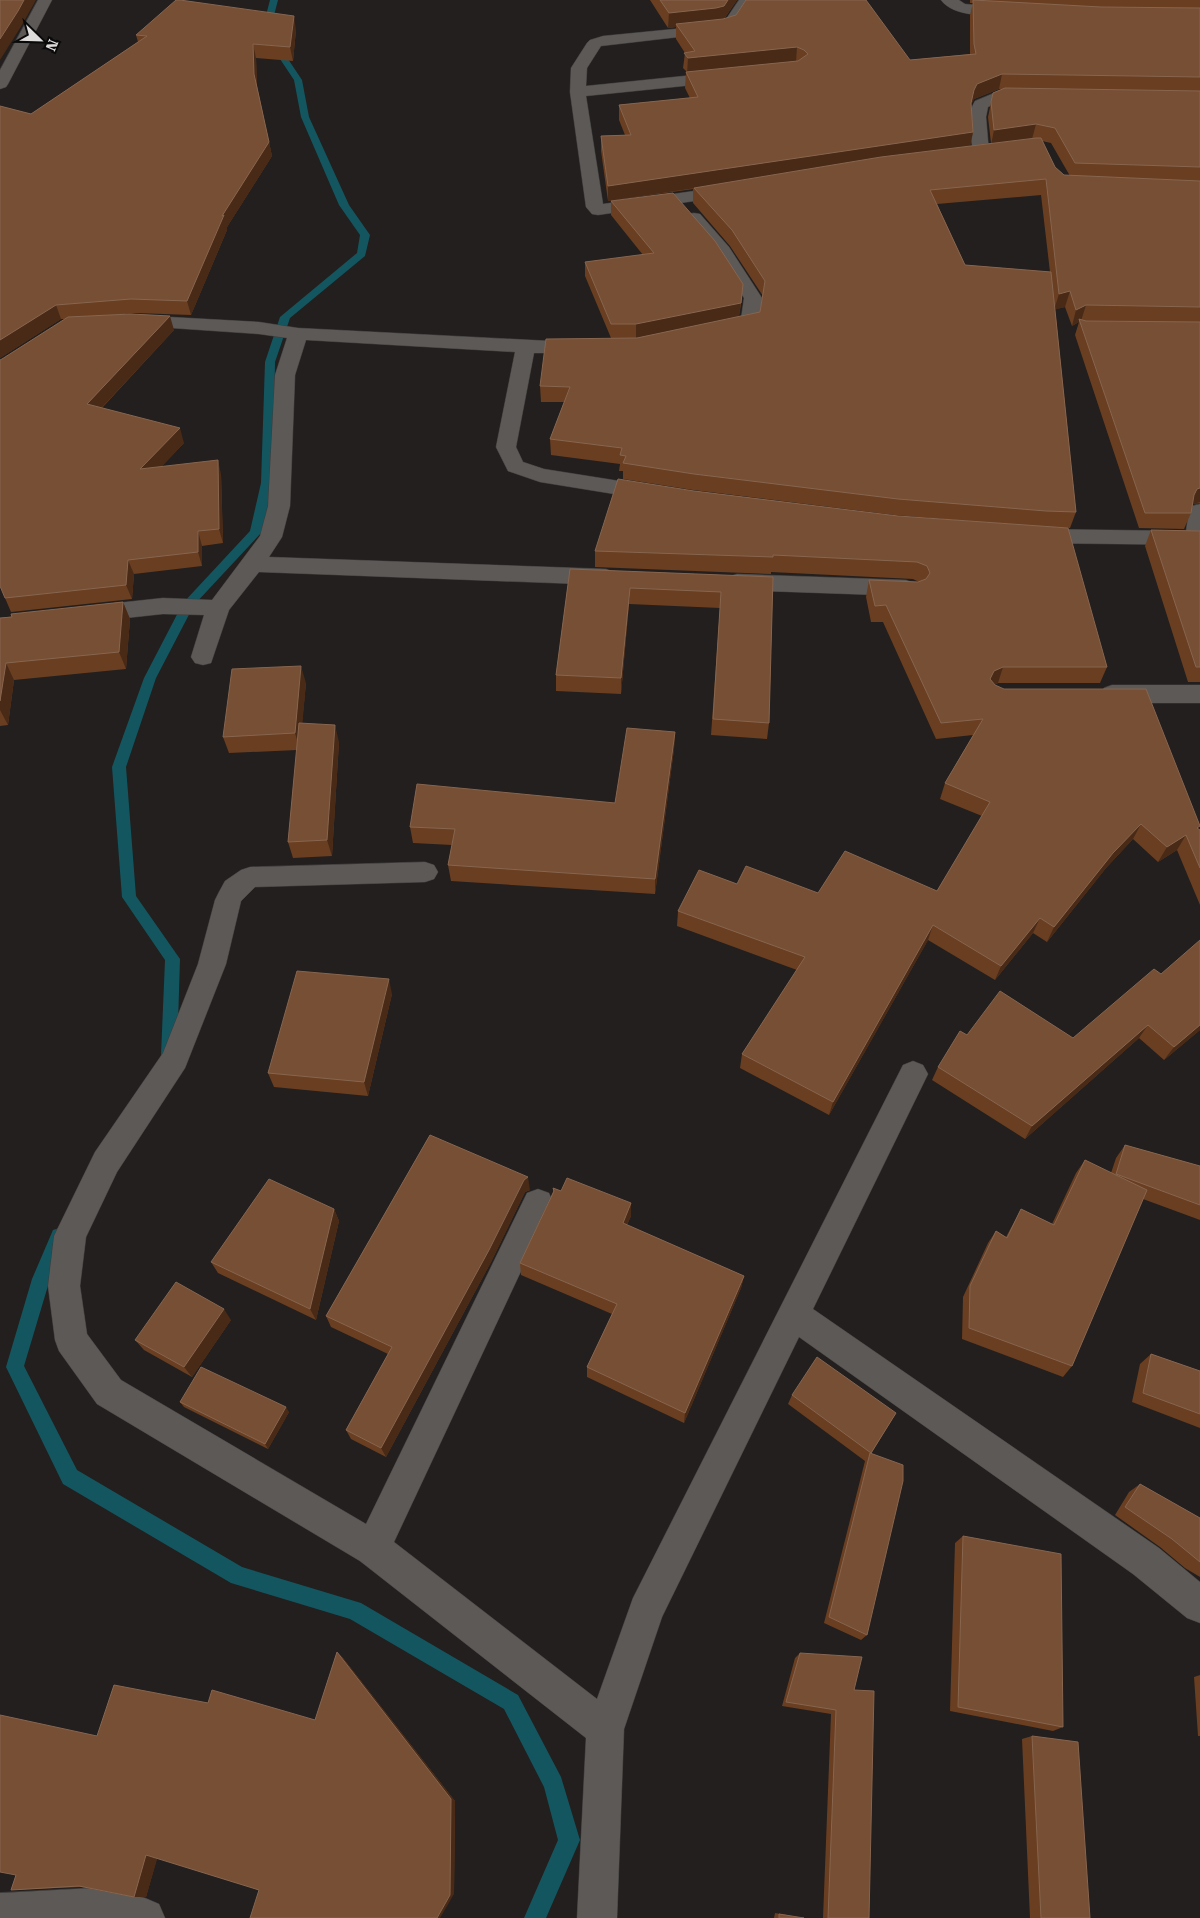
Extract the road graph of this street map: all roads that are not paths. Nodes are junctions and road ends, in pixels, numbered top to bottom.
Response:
1 (45, 0) edge
2 (746, 0) edge
3 (948, 0) edge
4 (1027, 12) edge
5 (737, 75) edge
6 (0, 84) edge
7 (578, 92) junction
8 (1043, 96) edge
9 (998, 150) edge
10 (980, 152) junction
11 (962, 154) edge
12 (741, 189) edge
13 (676, 199) junction
14 (116, 322) edge
15 (708, 332) edge
16 (298, 334) junction
17 (526, 347) junction
18 (596, 347) edge
19 (674, 496) edge
20 (1200, 511) edge
21 (1012, 534) edge
22 (1197, 538) edge
23 (253, 564) junction
24 (627, 578) edge
25 (716, 581) edge
26 (913, 588) edge
27 (218, 608) junction
28 (67, 616) edge
29 (203, 656) dead end
30 (1094, 694) edge
31 (1200, 694) edge
32 (425, 872) dead end
33 (913, 1074) dead end
34 (538, 1203) dead end
35 (793, 1314) junction
36 (373, 1548) junction
37 (1200, 1605) edge
38 (605, 1729) junction
39 (0, 1913) edge
40 (145, 1918) edge
41 (597, 1918) edge

1 - 6 street
2 - 7 street
3 - 4 street
5 - 7 street
7 - 13 street
8 - 10 street
9 - 10 street
10 - 11 street
12 - 13 street
13 - 15 street
14 - 16 street
16 - 17 street
16 - 23 street
17 - 18 street
17 - 19 street
20 - 22 street
21 - 22 street
23 - 24 street
23 - 27 street
25 - 26 street
27 - 28 street
27 - 29 street
30 - 31 street
32 - 36 street
33 - 35 street
34 - 36 street
35 - 37 street
35 - 38 street
36 - 38 street
38 - 41 street
39 - 40 street

